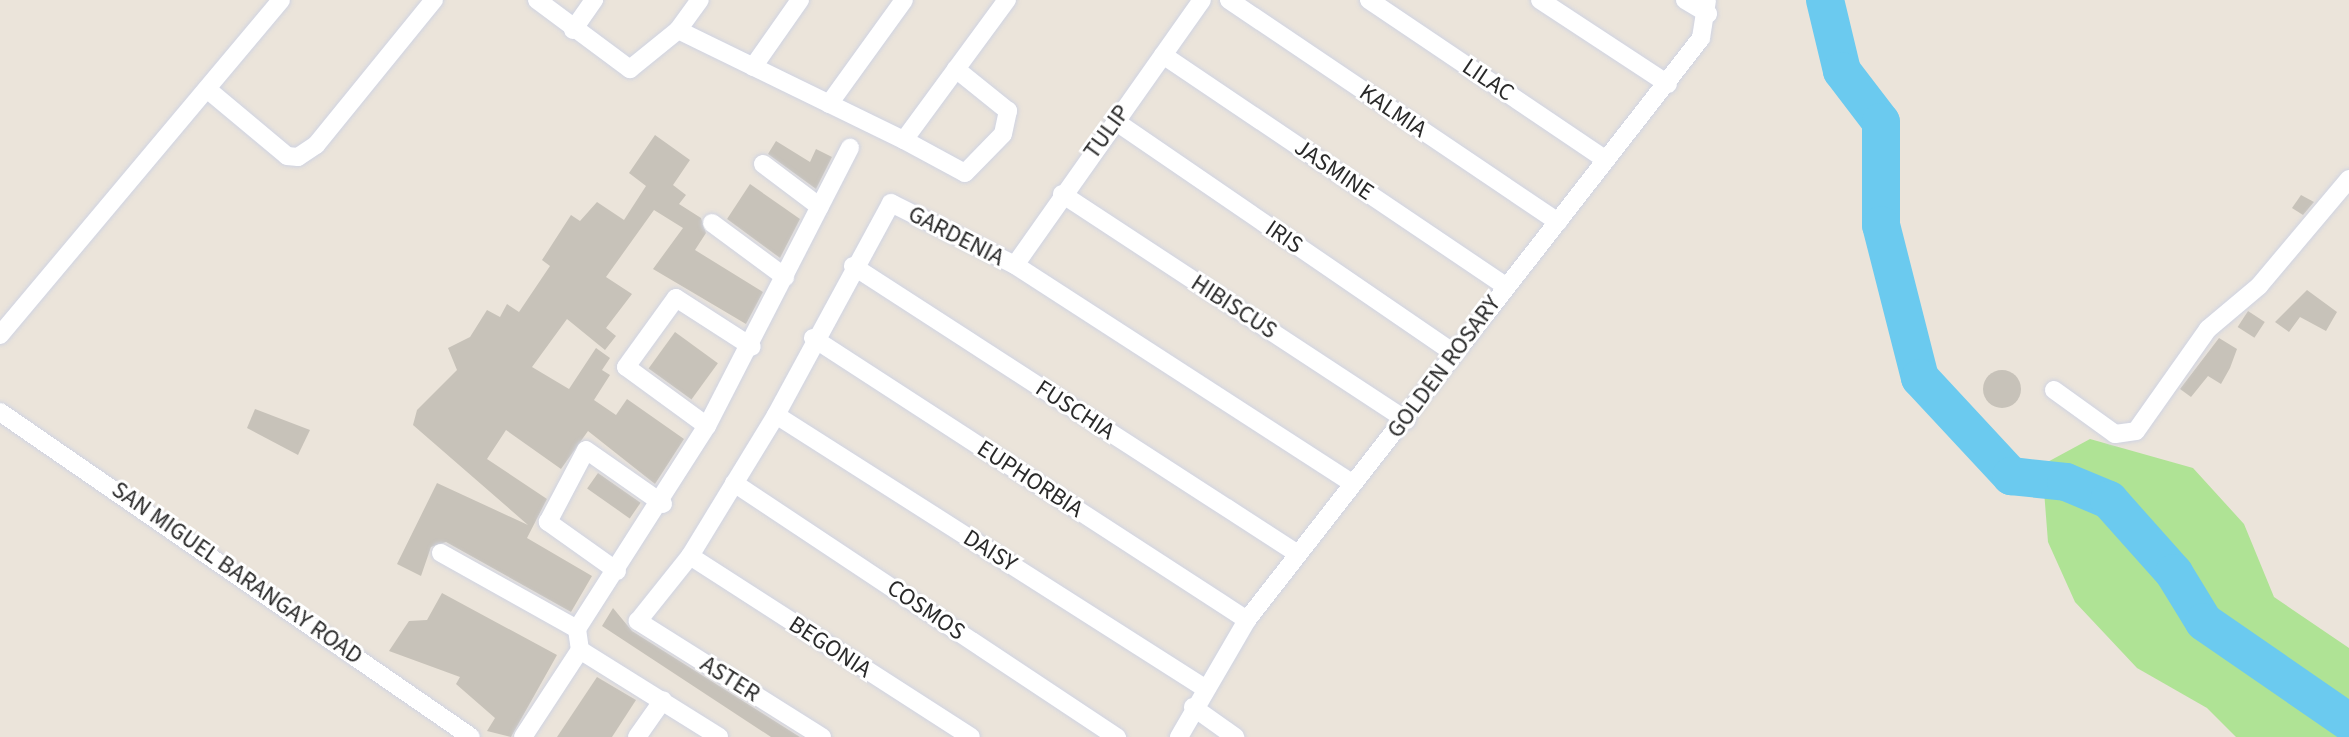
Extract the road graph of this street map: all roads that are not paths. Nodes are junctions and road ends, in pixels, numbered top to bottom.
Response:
1 (281, 0) edge
2 (434, 0) edge
3 (537, 0) edge
4 (594, 0) edge
5 (700, 0) edge
6 (800, 0) edge
7 (904, 0) edge
8 (1007, 0) edge
9 (1202, 0) edge
10 (1229, 0) edge
11 (1369, 0) edge
12 (1540, 0) edge
13 (1685, 0) edge
14 (1708, 7) edge
15 (573, 30) junction
16 (678, 30) junction
17 (1163, 55) junction
18 (753, 67) junction
19 (956, 69) junction
20 (1668, 84) junction
21 (207, 89) junction
22 (829, 104) junction
23 (1115, 121) junction
24 (904, 140) junction
25 (850, 148) dead end
26 (1606, 160) junction
27 (763, 164) dead end
28 (2349, 179) edge
29 (1062, 194) junction
30 (820, 207) junction
31 (1558, 222) junction
32 (712, 223) dead end
33 (1015, 265) junction
34 (853, 266) junction
35 (785, 277) junction
36 (1505, 286) junction
37 (0, 335) edge
38 (813, 338) junction
39 (752, 347) junction
40 (1454, 353) junction
41 (2054, 390) dead end
42 (0, 412) edge
43 (776, 415) junction
44 (1406, 420) junction
45 (707, 426) junction
46 (734, 483) junction
47 (1352, 483) junction
48 (663, 504) junction
49 (441, 553) dead end
50 (1298, 554) junction
51 (690, 556) junction
52 (617, 571) junction
53 (1247, 620) junction
54 (638, 621) joint
55 (577, 629) junction
56 (580, 650) junction
57 (1203, 687) junction
58 (663, 700) junction
59 (1193, 707) junction
60 (471, 737) edge
61 (523, 737) edge
62 (637, 737) edge
63 (719, 737) edge
64 (822, 737) edge
65 (971, 737) edge
66 (1117, 737) edge
67 (1179, 737) edge
68 (1235, 737) edge

1 - 21 street
2 - 21 street
3 - 15 street
4 - 15 street
5 - 16 street
6 - 18 street
7 - 22 street
8 - 19 street
9 - 17 street, TULIP
10 - 31 street, KALMIA
11 - 26 street, LILAC
12 - 20 street
13 - 14 street
14 - 20 street, GOLDEN ROSARY
15 - 16 street
16 - 18 street
17 - 23 street, TULIP
17 - 36 street, JASMINE
18 - 22 street
19 - 24 street
19 - 24 street
20 - 26 street, GOLDEN ROSARY
21 - 37 street
22 - 24 street
23 - 29 street, TULIP
23 - 40 street, IRIS
25 - 30 street
26 - 31 street, GOLDEN ROSARY
27 - 30 street
28 - 41 street
29 - 33 street, TULIP
29 - 44 street, HIBISCUS
30 - 35 street
31 - 36 street, GOLDEN ROSARY
32 - 35 street
33 - 34 street, GARDENIA
33 - 47 street, GARDENIA
34 - 38 street, GARDENIA
34 - 50 street, FUSCHIA
35 - 39 street
36 - 40 street, GOLDEN ROSARY
38 - 43 street, GARDENIA
38 - 53 street, EUPHORBIA
39 - 45 street
39 - 45 street
40 - 44 street, GOLDEN ROSARY
42 - 60 street, SAN MIGUEL BARANGAY ROAD
43 - 46 street, GARDENIA
43 - 57 street, DAISY
44 - 47 street, GOLDEN ROSARY
45 - 48 street
46 - 51 street, GARDENIA
46 - 66 street, COSMOS
47 - 50 street, GOLDEN ROSARY
48 - 52 street
48 - 52 street
49 - 55 street
50 - 53 street, GOLDEN ROSARY
51 - 54 street, GARDENIA
51 - 65 street, BEGONIA
52 - 55 street
53 - 57 street, GOLDEN ROSARY
54 - 64 street, ASTER
55 - 56 street
56 - 58 street
56 - 61 street
57 - 59 street, GOLDEN ROSARY
58 - 62 street
58 - 63 street
59 - 67 street, GOLDEN ROSARY
59 - 68 street

